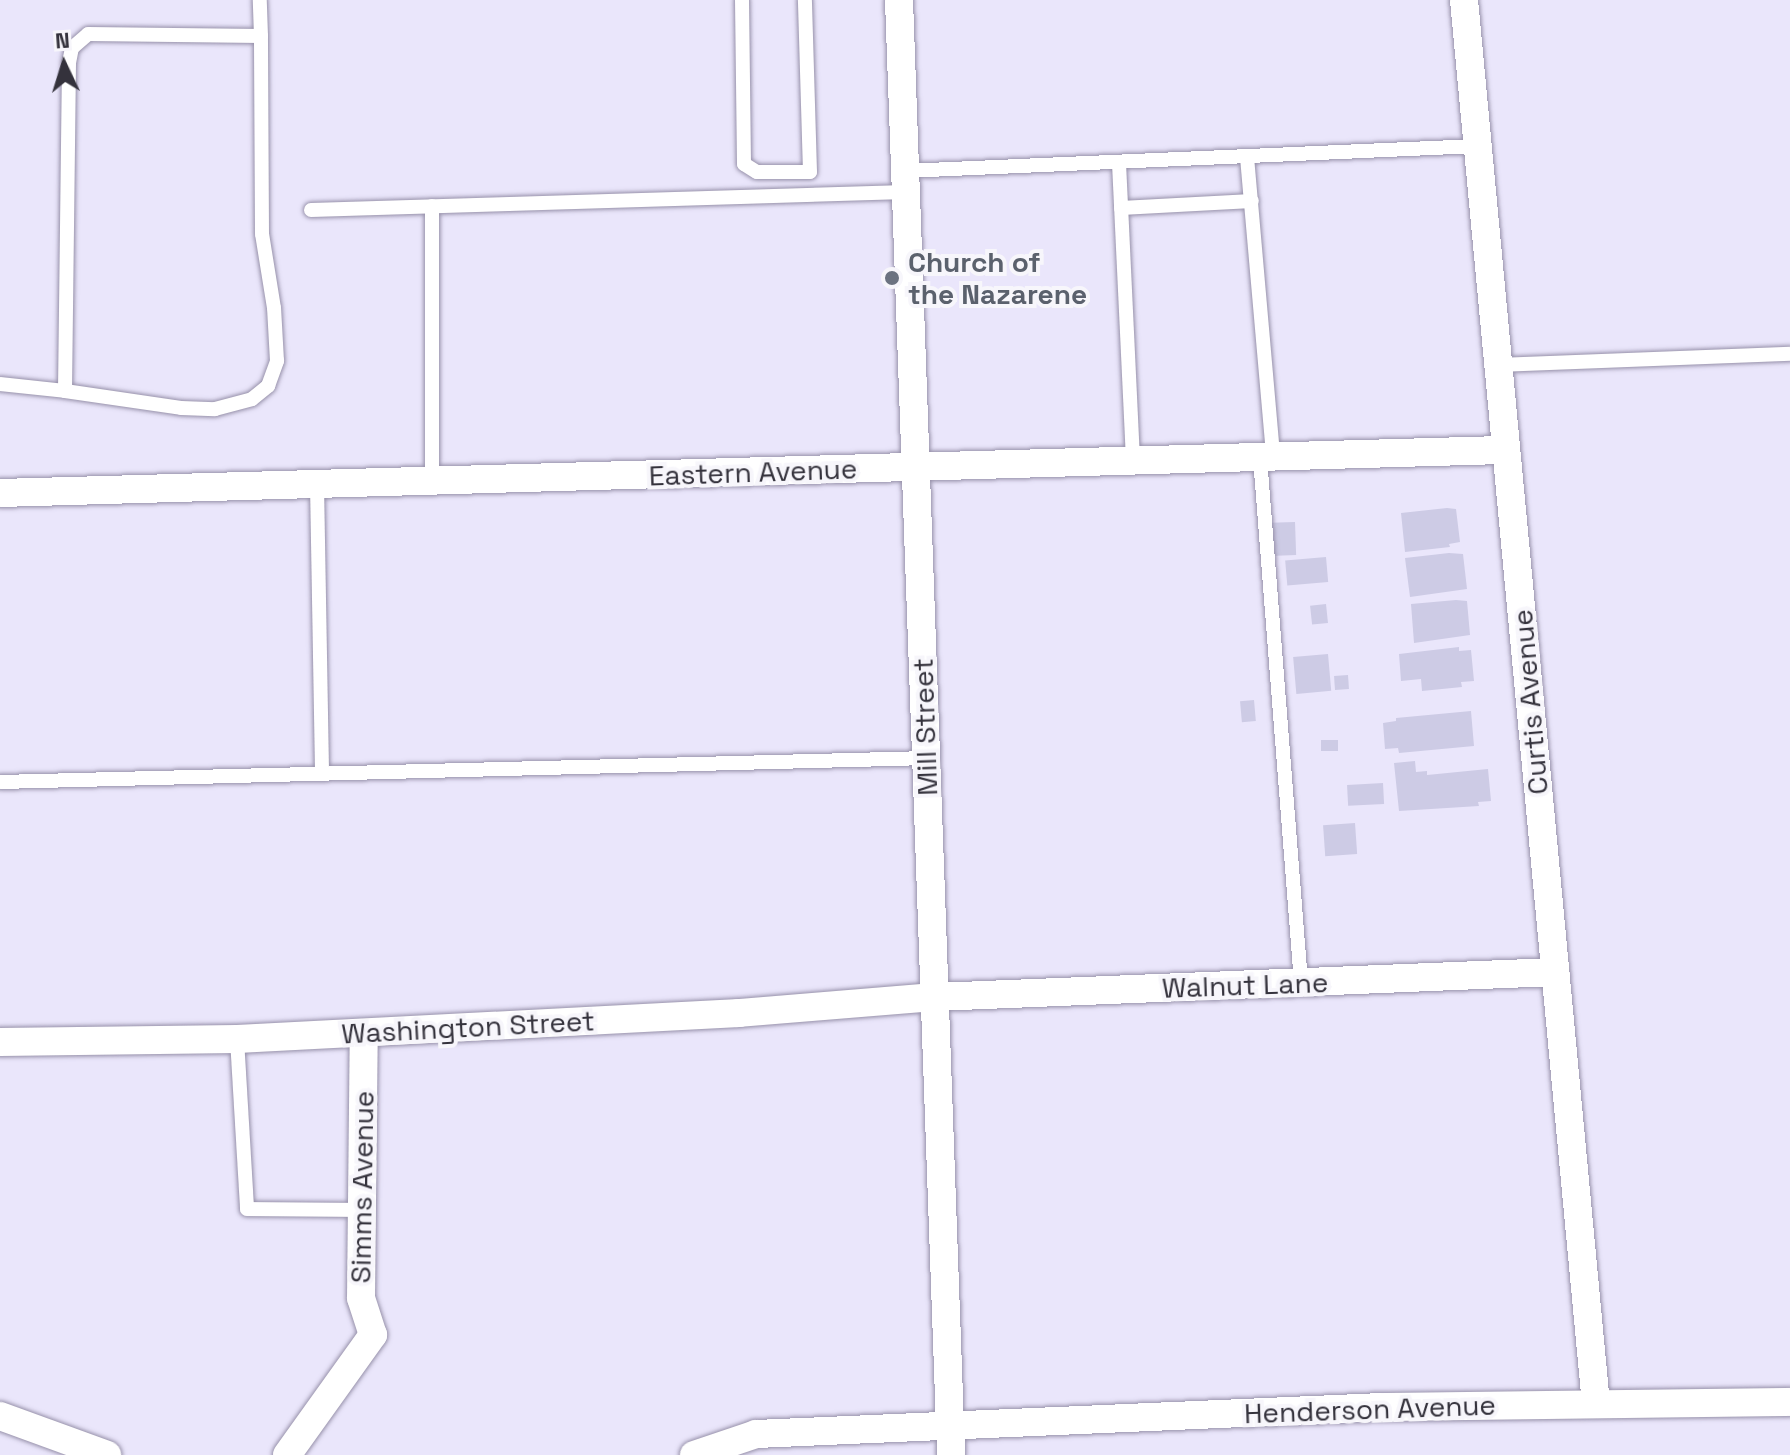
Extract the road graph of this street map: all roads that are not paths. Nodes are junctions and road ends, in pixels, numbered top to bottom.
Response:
1 (260, 0) edge
2 (742, 0) edge
3 (805, 0) edge
4 (899, 0) edge
5 (1464, 0) edge
6 (261, 36) junction
7 (1478, 146) junction
8 (1247, 157) junction
9 (1119, 163) junction
10 (906, 182) junction
11 (1252, 201) junction
12 (432, 206) junction
13 (1121, 208) junction
14 (311, 210) dead end
15 (1790, 354) edge
16 (1498, 365) junction
17 (0, 384) edge
18 (65, 391) junction
19 (1506, 450) junction
20 (1266, 457) junction
21 (1133, 461) junction
22 (916, 467) junction
23 (432, 481) junction
24 (317, 484) junction
25 (0, 493) edge
26 (926, 758) junction
27 (322, 774) junction
28 (0, 782) edge
29 (1555, 972) junction
30 (1301, 982) junction
31 (935, 997) junction
32 (364, 1033) junction
33 (237, 1039) junction
34 (0, 1042) edge
35 (361, 1210) junction
36 (1790, 1402) edge
37 (1596, 1404) junction
38 (0, 1416) edge
39 (951, 1442) edge
40 (107, 1455) edge
41 (287, 1455) edge
42 (694, 1455) edge

1 - 6 lane
2 - 3 lane
4 - 10 street, Mill Street
5 - 7 street, Curtis Avenue
6 - 18 lane
6 - 18 lane
7 - 8 lane
7 - 16 street, Curtis Avenue
8 - 9 lane
8 - 11 lane
9 - 10 lane
9 - 13 lane
10 - 12 lane
10 - 22 street, Mill Street
11 - 13 lane
11 - 20 lane
12 - 14 lane
12 - 23 lane
13 - 21 lane
15 - 16 lane
16 - 19 street, Curtis Avenue
17 - 18 lane
19 - 20 street, Eastern Avenue
19 - 29 street, Curtis Avenue
20 - 21 street, Eastern Avenue
20 - 30 lane
21 - 22 street, Eastern Avenue
22 - 23 street, Eastern Avenue
22 - 26 street, Mill Street
23 - 24 street, Eastern Avenue
24 - 25 street, Eastern Avenue
24 - 27 lane
26 - 27 lane
26 - 31 street, Mill Street
27 - 28 lane
29 - 30 street, Walnut Lane
29 - 37 street, Curtis Avenue
30 - 31 street, Walnut Lane
31 - 32 street, Washington Street
31 - 39 street, Mill Street
32 - 33 street, Washington Street
32 - 35 street, Simms Avenue
33 - 34 street, Washington Street
33 - 35 lane
35 - 41 street, Simms Avenue
36 - 37 street, Henderson Avenue
37 - 39 street, Henderson Avenue
38 - 40 street
39 - 42 street, Henderson Avenue

